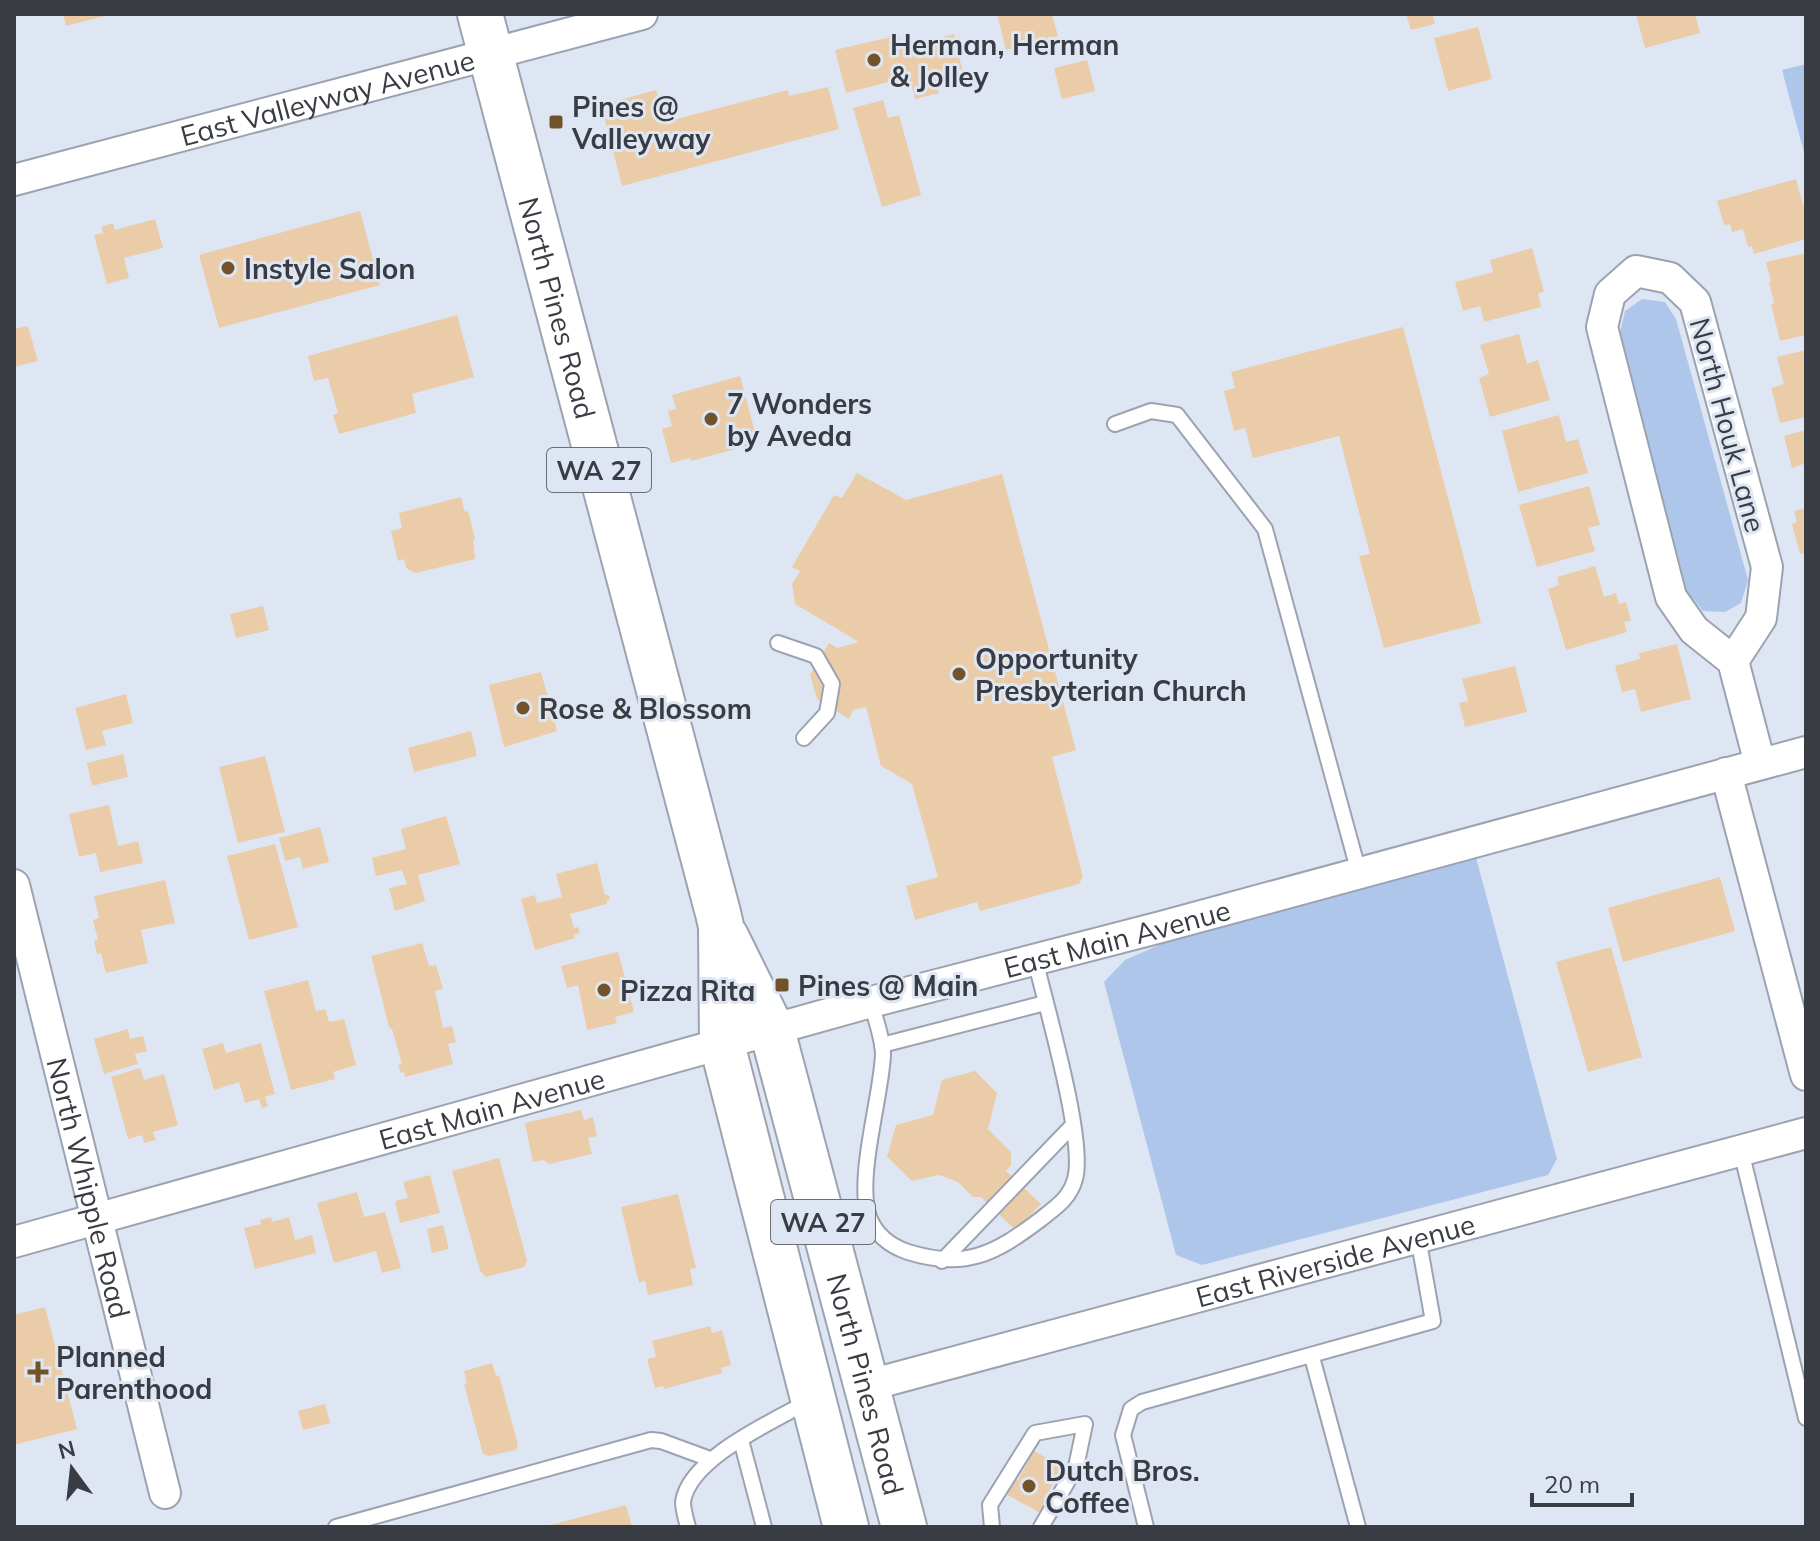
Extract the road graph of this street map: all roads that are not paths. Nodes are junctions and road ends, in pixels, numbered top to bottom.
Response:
1 (642, 14) edge
2 (485, 33) edge
3 (14, 180) edge
4 (1115, 424) dead end
5 (778, 643) dead end
6 (1733, 661) junction
7 (804, 738) dead end
8 (1806, 752) edge
9 (1760, 764) junction
10 (1726, 773) junction
11 (1359, 873) junction
12 (14, 885) edge
13 (721, 926) junction
14 (21, 942) edge
15 (1035, 959) junction
16 (871, 1002) junction
17 (1045, 1003) junction
18 (772, 1030) junction
19 (722, 1044) junction
20 (882, 1045) junction
21 (1806, 1075) edge
22 (1073, 1125) junction
23 (1806, 1133) edge
24 (1741, 1151) junction
25 (96, 1221) junction
26 (1418, 1237) junction
27 (14, 1242) edge
28 (942, 1261) junction
29 (1312, 1357) junction
30 (866, 1386) junction
31 (813, 1399) junction
32 (1806, 1418) edge
33 (741, 1440) junction
34 (710, 1459) junction
35 (165, 1493) dead end
36 (336, 1527) edge
37 (688, 1527) edge
38 (764, 1527) edge
39 (846, 1527) edge
40 (904, 1527) edge
41 (992, 1527) edge
42 (1041, 1527) edge
43 (1146, 1527) edge
44 (1358, 1527) edge

1 - 2 street, East Valleyway Avenue
2 - 3 street, East Valleyway Avenue
2 - 13 main road, North Pines Road / WA 27
4 - 11 lane
5 - 7 lane
6 - 6 street, North Houk Lane
6 - 9 street
8 - 9 street, East Main Avenue
9 - 10 street, East Main Avenue
10 - 11 street, East Main Avenue
10 - 21 street
11 - 15 street, East Main Avenue
12 - 14 street, North Whipple Road
13 - 18 main road, North Pines Road / WA 27
13 - 19 main road, North Pines Road / WA 27
14 - 25 street, North Whipple Road
15 - 16 street, East Main Avenue
15 - 17 lane
16 - 18 street, East Main Avenue
16 - 20 lane
17 - 20 lane
17 - 22 lane
18 - 19 street, East Main Avenue
18 - 30 main road, North Pines Road / WA 27
19 - 25 street, East Main Avenue
19 - 31 main road, North Pines Road / WA 27
20 - 28 lane
22 - 28 lane
22 - 28 lane
23 - 24 street, East Riverside Avenue
24 - 26 street, East Riverside Avenue
24 - 32 lane
25 - 27 street, East Main Avenue
25 - 35 street, North Whipple Road
26 - 29 lane
26 - 30 street, East Riverside Avenue
29 - 43 lane
29 - 44 lane
30 - 40 main road, North Pines Road / WA 27
31 - 33 lane
31 - 39 main road, North Pines Road / WA 27
33 - 34 lane
33 - 38 lane
34 - 36 lane
34 - 37 lane
41 - 42 lane

